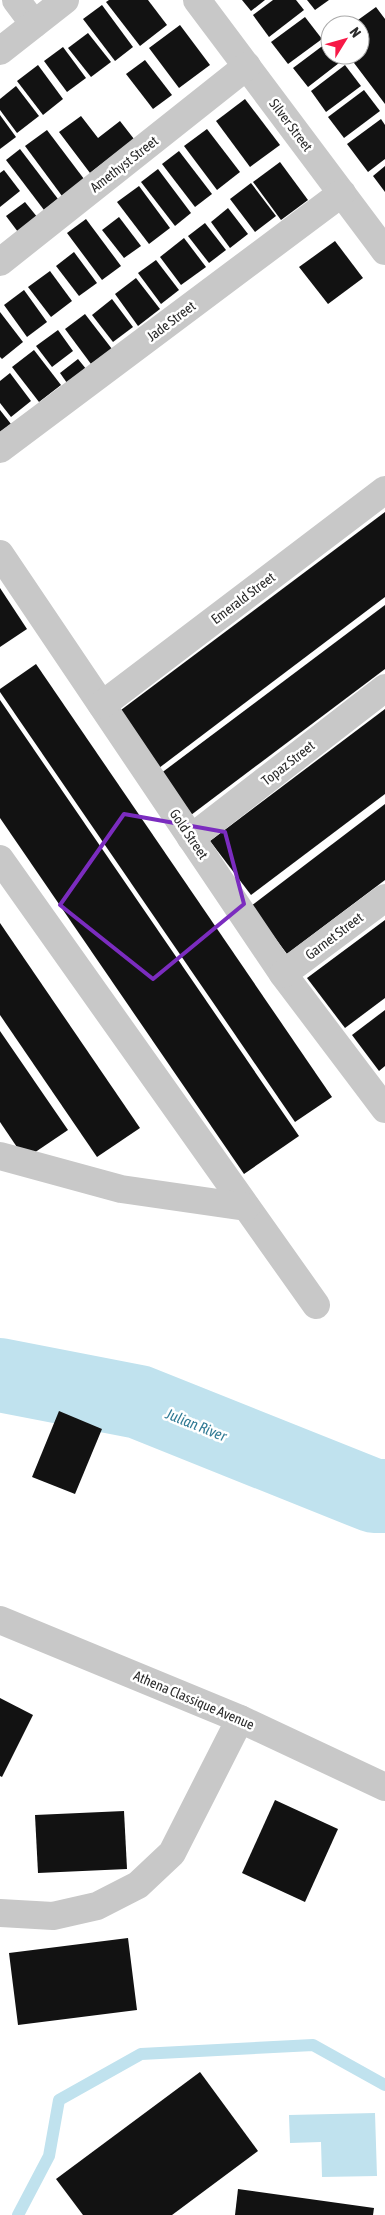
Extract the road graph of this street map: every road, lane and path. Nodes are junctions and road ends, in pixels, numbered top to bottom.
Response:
1 (16, 0) edge
2 (65, 0) edge
3 (197, 0) edge
4 (34, 24) junction
5 (0, 51) edge
6 (247, 66) junction
7 (342, 193) junction
8 (385, 251) edge
9 (0, 262) edge
10 (0, 449) edge
11 (385, 490) edge
12 (0, 554) edge
13 (385, 688) edge
14 (102, 705) junction
15 (191, 838) junction
16 (0, 859) edge
17 (385, 898) edge
18 (283, 974) junction
19 (385, 1108) edge
20 (0, 1156) edge
21 (246, 1207) junction
22 (316, 1305) dead end
23 (0, 1620) edge
24 (240, 1719) junction
25 (385, 1787) edge
26 (0, 1912) edge

1 - 4 street
2 - 4 street
3 - 6 street, Silver Street
4 - 5 street
6 - 7 street, Silver Street
6 - 9 street, Amethyst Street
7 - 8 street, Silver Street
7 - 10 street, Jade Street
11 - 14 street, Emerald Street
12 - 14 street, Gold Street
13 - 15 street, Topaz Street
14 - 15 street, Gold Street
15 - 18 street, Gold Street
16 - 21 street
17 - 18 street, Garnet Street
18 - 19 street, Gold Street
20 - 21 street
21 - 22 street
23 - 24 street, Athena Classique Avenue
24 - 25 street, Athena Classique Avenue
24 - 26 street

